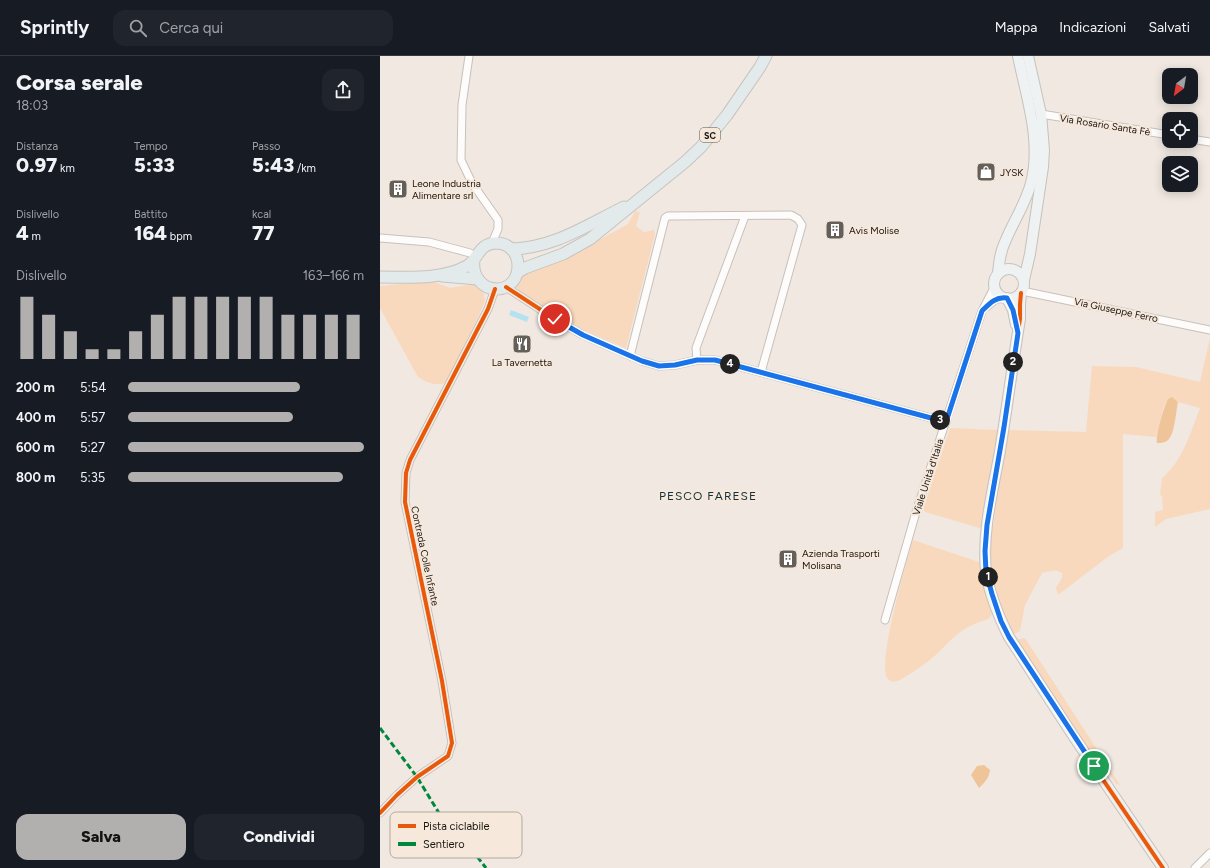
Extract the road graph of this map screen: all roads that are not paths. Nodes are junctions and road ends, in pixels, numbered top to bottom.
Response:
1 (469, 56) edge
2 (766, 56) edge
3 (1018, 56) edge
4 (1028, 56) edge
5 (1041, 114) junction
6 (1162, 134) edge
7 (1198, 140) edge
8 (1210, 142) edge
9 (639, 200) junction
10 (745, 216) junction
11 (380, 238) edge
12 (494, 238) dead end
13 (511, 249) junction
14 (472, 256) junction
15 (518, 272) junction
16 (998, 274) junction
17 (435, 276) junction
18 (380, 277) edge
19 (478, 279) junction
20 (1024, 280) junction
21 (994, 286) junction
22 (500, 288) junction
23 (1022, 292) junction
24 (1005, 298) junction
25 (982, 311) junction
26 (1210, 330) edge
27 (1018, 333) junction
28 (630, 356) junction
29 (697, 360) junction
30 (761, 372) junction
31 (946, 422) junction
32 (885, 620) dead end
33 (380, 813) edge
34 (1210, 854) edge
35 (1163, 868) edge
36 (1195, 868) edge

1 - 12 street
2 - 9 main road, SC
3 - 16 street, Viale Unità d'Italia
4 - 5 street
5 - 6 street, Via Rosario Santa Fè
5 - 20 street
7 - 8 street
9 - 13 main road, SC
9 - 15 main road, SC
10 - 28 street
10 - 29 street
10 - 30 street
11 - 14 street
13 - 14 main road
13 - 15 main road
14 - 17 main road
14 - 19 main road
15 - 22 main road
16 - 20 street
16 - 21 street, Viale Unità d'Italia
17 - 18 main road
17 - 19 main road
19 - 22 main road
20 - 23 street
21 - 24 street
21 - 25 street, Viale Unità d'Italia
22 - 28 street
22 - 33 street, Contrada Colle Infante
23 - 24 street
23 - 26 street, Via Giuseppe Ferro
23 - 27 street
24 - 25 street
24 - 27 street
25 - 31 street, Viale Unità d'Italia
27 - 35 street
28 - 29 street
29 - 30 street
30 - 31 street
31 - 32 street, Viale Unità d'Italia
34 - 36 street

